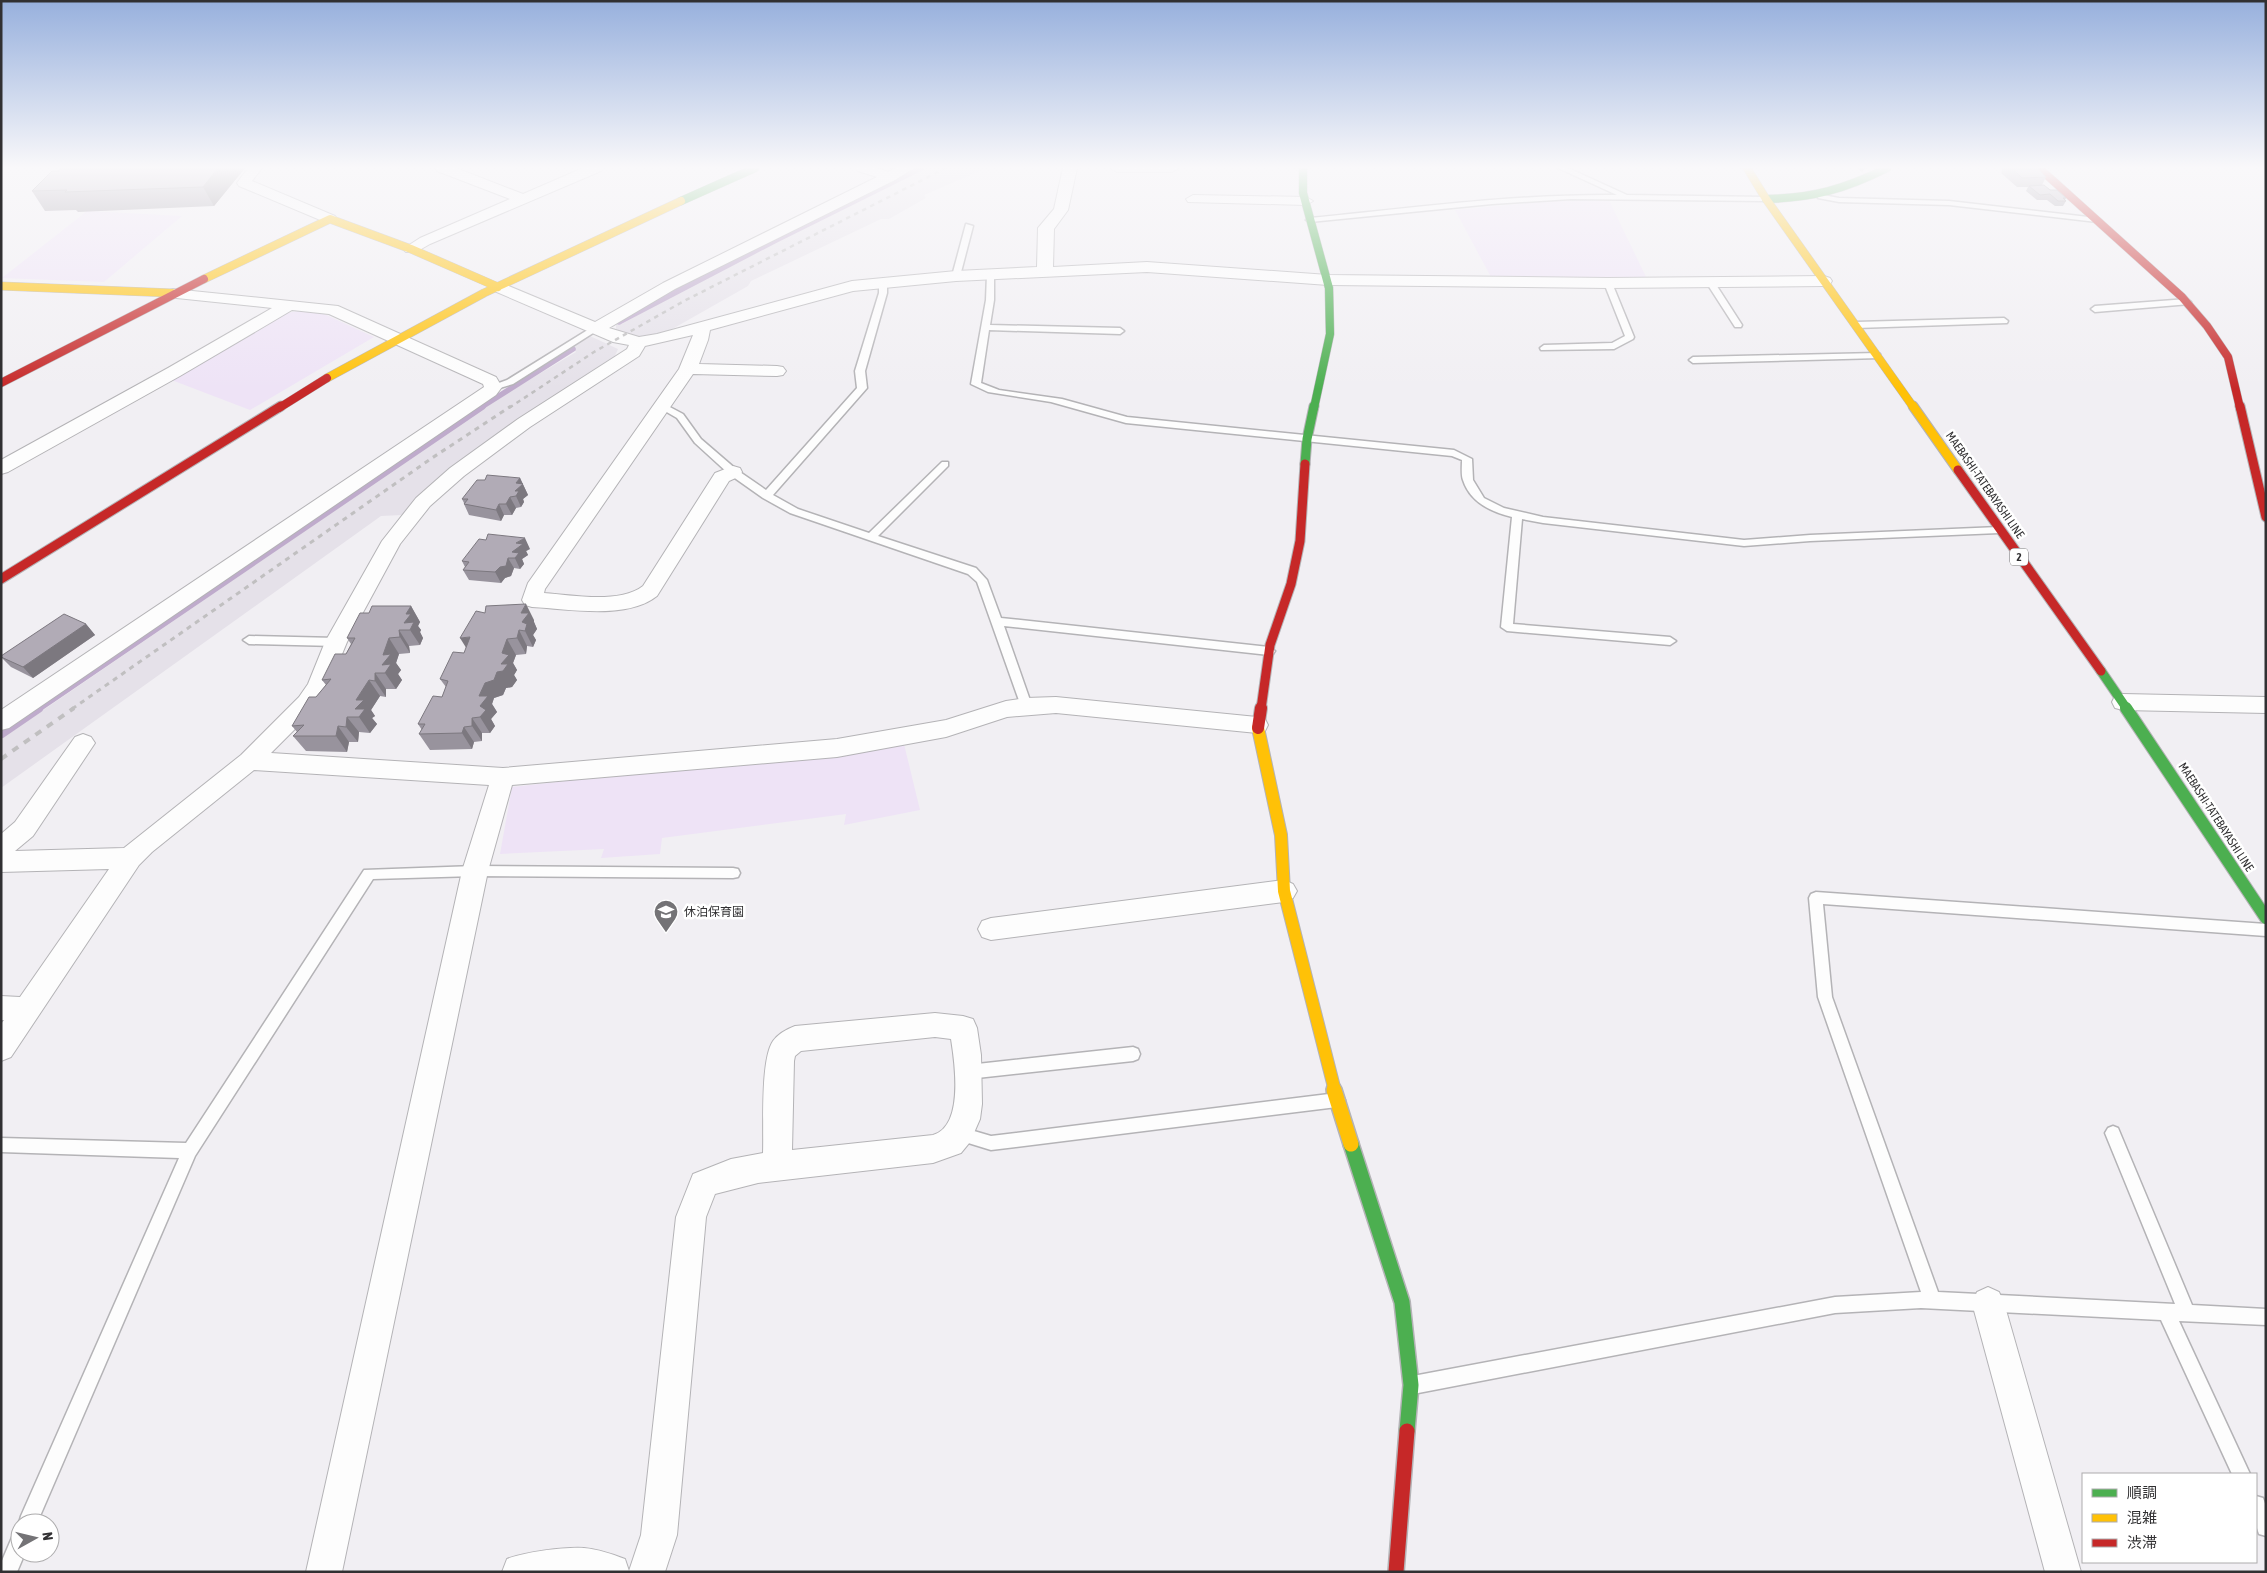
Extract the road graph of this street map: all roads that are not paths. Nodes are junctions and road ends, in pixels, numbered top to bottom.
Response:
1 (283, 241) edge
2 (390, 241) edge
3 (424, 241) edge
4 (595, 241) edge
5 (759, 241) edge
6 (965, 241) edge
7 (1046, 241) edge
8 (1316, 241) edge
9 (1796, 241) edge
10 (2120, 241) edge
11 (411, 249) junction
12 (1045, 271) junction
13 (956, 276) junction
14 (990, 276) junction
15 (1328, 280) junction
16 (1824, 281) junction
17 (883, 282) junction
18 (1710, 282) junction
19 (1608, 283) junction
20 (1, 286) edge
21 (498, 286) junction
22 (174, 294) junction
23 (2187, 302) junction
24 (287, 306) junction
25 (2095, 309) dead end
26 (2004, 321) dead end
27 (1738, 324) dead end
28 (1856, 325) junction
29 (701, 327) junction
30 (986, 327) junction
31 (597, 328) junction
32 (1120, 331) dead end
33 (396, 339) junction
34 (639, 342) junction
35 (1544, 348) dead end
36 (1877, 356) junction
37 (1693, 360) dead end
38 (688, 369) junction
39 (777, 371) dead end
40 (1, 383) edge
41 (493, 387) junction
42 (663, 407) junction
43 (1307, 439) junction
44 (2257, 449) edge
45 (945, 464) dead end
46 (1, 468) edge
47 (732, 472) junction
48 (767, 496) junction
49 (1518, 515) junction
50 (2266, 517) edge
51 (1999, 530) junction
52 (871, 537) junction
53 (1, 580) edge
54 (996, 620) junction
55 (248, 640) dead end
56 (1670, 641) dead end
57 (336, 642) junction
58 (1269, 651) junction
59 (2123, 702) junction
60 (2266, 705) edge
61 (1026, 706) junction
62 (1, 722) edge
63 (1257, 725) junction
64 (83, 743) dead end
65 (249, 761) junction
66 (503, 777) junction
67 (1, 849) edge
68 (130, 858) junction
69 (1, 862) edge
70 (475, 871) junction
71 (733, 873) dead end
72 (1284, 891) junction
73 (2266, 918) edge
74 (991, 929) dead end
75 (2266, 930) edge
76 (14, 1009) edge
77 (1, 1048) edge
78 (1133, 1054) dead end
79 (968, 1072) junction
80 (1337, 1100) junction
81 (2113, 1133) dead end
82 (957, 1134) junction
83 (1, 1145) edge
84 (190, 1151) junction
85 (777, 1166) junction
86 (1933, 1301) junction
87 (1988, 1303) junction
88 (2166, 1312) junction
89 (2187, 1313) junction
90 (2266, 1317) edge
91 (1411, 1386) junction
92 (2241, 1473) edge
93 (2257, 1507) edge
94 (32, 1513) edge
95 (2266, 1527) edge
96 (324, 1572) edge
97 (520, 1572) edge
98 (612, 1572) edge
99 (648, 1572) edge
100 (1396, 1572) edge
101 (2063, 1572) edge

1 - 22 street
2 - 11 street
3 - 11 street
4 - 21 street
5 - 31 street
6 - 13 lane
7 - 12 street
8 - 15 street
9 - 16 street, MAEBASHI-TATEBAYASHI LINE / 2
10 - 23 street
11 - 21 street
12 - 14 street
12 - 15 street
13 - 14 street
13 - 17 street
14 - 30 lane
15 - 19 street
15 - 43 street
16 - 18 street
16 - 28 street, MAEBASHI-TATEBAYASHI LINE / 2
17 - 29 street
17 - 48 lane
18 - 19 street
18 - 27 lane
19 - 35 lane
20 - 22 street
21 - 31 street
21 - 33 street
22 - 24 street
22 - 40 street
23 - 25 lane
23 - 44 street
24 - 33 street
24 - 46 street
26 - 28 lane
28 - 36 street, MAEBASHI-TATEBAYASHI LINE / 2
29 - 34 street
29 - 38 street
30 - 32 lane
30 - 43 lane
31 - 34 street
31 - 41 lane
33 - 41 street
33 - 53 street
34 - 57 street
36 - 37 lane
36 - 51 street, MAEBASHI-TATEBAYASHI LINE / 2
38 - 39 street
38 - 42 street
41 - 62 street
42 - 47 lane
42 - 47 street
43 - 49 lane
43 - 58 street
44 - 50 street
45 - 52 lane
47 - 48 lane
48 - 52 lane
49 - 51 lane
49 - 56 lane
51 - 59 street, MAEBASHI-TATEBAYASHI LINE / 2
52 - 54 lane
54 - 58 lane
54 - 61 lane
55 - 57 lane
57 - 65 street
58 - 63 street
59 - 60 street
59 - 73 street, MAEBASHI-TATEBAYASHI LINE / 2
61 - 63 street
61 - 66 street
63 - 72 street
64 - 67 street
65 - 66 street
65 - 68 street
66 - 70 street
68 - 69 street
68 - 76 street
70 - 71 lane
70 - 84 lane
70 - 96 street
72 - 74 street
72 - 80 street
75 - 86 lane
76 - 77 street
78 - 79 lane
79 - 82 street
79 - 85 street
80 - 82 lane
80 - 91 street
81 - 89 lane
82 - 85 street
83 - 84 lane
84 - 94 lane
85 - 99 street
86 - 87 lane
86 - 91 lane
87 - 88 lane
87 - 101 street
88 - 89 lane
88 - 92 lane
89 - 90 lane
91 - 100 street
93 - 95 lane
97 - 98 street

